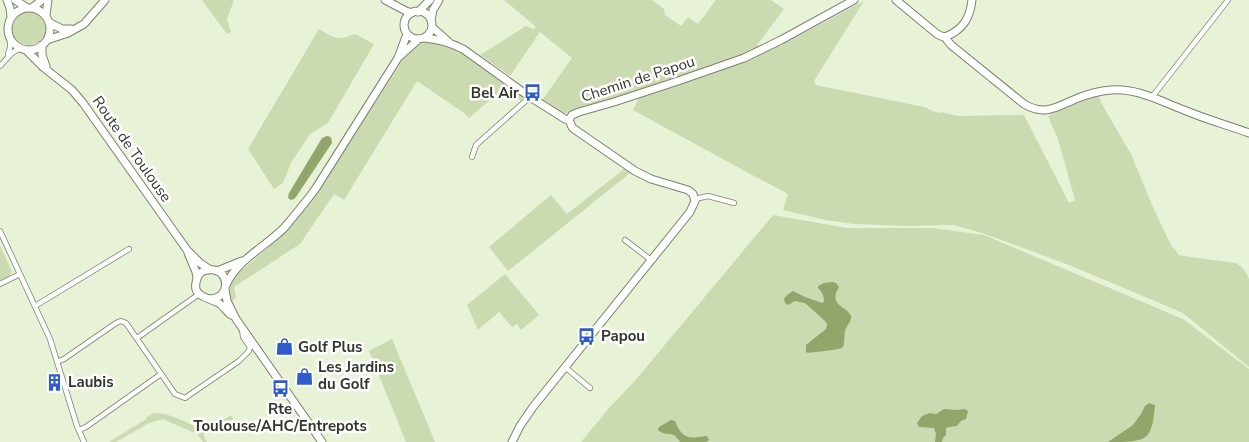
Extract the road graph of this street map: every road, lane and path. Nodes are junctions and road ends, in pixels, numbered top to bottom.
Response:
1 (7, 0) edge
2 (14, 0) edge
3 (42, 0) edge
4 (48, 0) edge
5 (105, 0) edge
6 (384, 0) edge
7 (430, 0) edge
8 (439, 0) edge
9 (854, 0) edge
10 (896, 0) edge
11 (972, 0) edge
12 (1228, 0) edge
13 (30, 7) junction
14 (401, 9) junction
15 (415, 12) junction
16 (46, 15) junction
17 (11, 17) junction
18 (406, 19) junction
19 (50, 23) junction
20 (431, 23) junction
21 (74, 29) junction
22 (407, 34) junction
23 (946, 37) junction
24 (422, 39) junction
25 (10, 40) junction
26 (45, 43) junction
27 (451, 44) junction
28 (23, 49) junction
29 (398, 58) junction
30 (5, 59) junction
31 (0, 66) edge
32 (49, 71) junction
33 (530, 97) junction
34 (1152, 98) junction
35 (570, 120) junction
36 (1249, 133) edge
37 (472, 157) dead end
38 (696, 199) junction
39 (734, 203) dead end
40 (0, 231) edge
41 (626, 240) dead end
42 (129, 249) dead end
43 (187, 250) junction
44 (246, 259) junction
45 (651, 260) junction
46 (209, 269) junction
47 (217, 271) junction
48 (20, 274) junction
49 (197, 278) junction
50 (0, 284) edge
51 (225, 287) junction
52 (199, 294) junction
53 (210, 300) junction
54 (35, 306) junction
55 (236, 319) junction
56 (242, 329) junction
57 (137, 338) junction
58 (57, 362) junction
59 (565, 367) junction
60 (161, 374) junction
61 (590, 388) dead end
62 (79, 430) junction
63 (84, 442) edge
64 (322, 442) edge
65 (512, 442) edge

1 - 17 street
2 - 13 street
3 - 13 street
4 - 16 street
5 - 21 street
6 - 14 street
7 - 15 street
8 - 20 street
9 - 35 street, Chemin de Papou
10 - 23 street
11 - 23 street
12 - 34 street
13 - 16 street
13 - 17 street
14 - 15 street
14 - 18 street
15 - 18 street
15 - 20 street
16 - 19 street
17 - 25 street
18 - 22 street
19 - 21 street
19 - 26 street
20 - 24 street
20 - 27 street
21 - 26 street
22 - 24 street
22 - 29 street
23 - 34 street
24 - 27 street
24 - 29 street
25 - 28 street
25 - 30 street
26 - 28 street
26 - 32 street
27 - 33 street
28 - 30 street
28 - 32 street, Route de Toulouse
29 - 44 street
30 - 31 street
32 - 43 street, Route de Toulouse
33 - 35 street
33 - 37 street
34 - 36 street
35 - 38 street, Chemin de Papou
38 - 39 street
38 - 45 street
40 - 48 street
41 - 45 street
42 - 54 street
43 - 46 street, Route de Toulouse
43 - 49 street, Route de Toulouse
44 - 47 street
44 - 51 street
45 - 59 street
46 - 47 street
46 - 49 street
47 - 51 street
48 - 50 street
48 - 54 street
49 - 52 street
51 - 53 street
51 - 55 street
52 - 53 street
52 - 57 street
53 - 55 street
54 - 58 street
55 - 56 street
56 - 60 street
56 - 64 street
57 - 58 street
57 - 60 street
58 - 62 street
59 - 61 street
59 - 65 street
60 - 62 street
62 - 63 street

